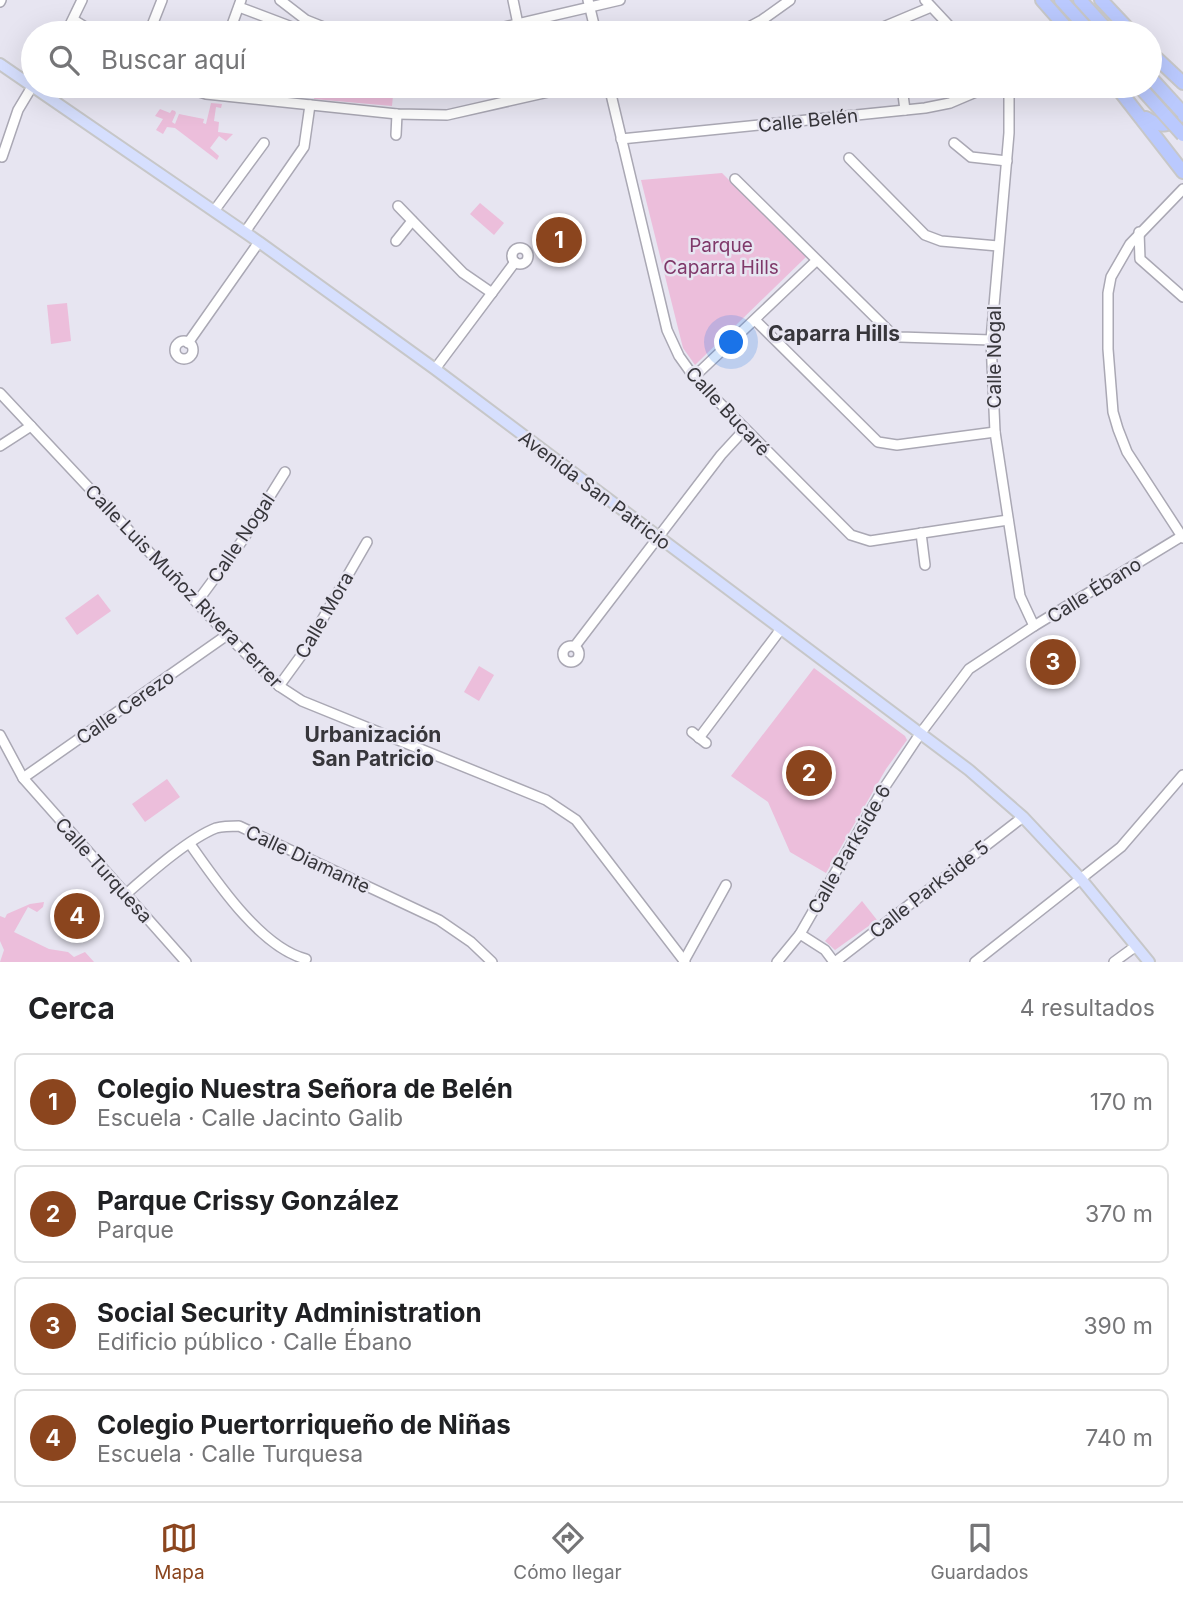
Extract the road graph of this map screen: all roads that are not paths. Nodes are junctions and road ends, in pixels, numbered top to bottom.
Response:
1 (82, 0) edge
2 (162, 0) edge
3 (280, 0) edge
4 (513, 0) edge
5 (620, 0) edge
6 (790, 0) edge
7 (1042, 0) edge
8 (1061, 0) edge
9 (1080, 0) edge
10 (1101, 0) edge
11 (589, 3) edge
12 (240, 4) edge
13 (928, 4) edge
14 (74, 20) edge
15 (154, 21) edge
16 (234, 21) edge
17 (278, 21) edge
18 (309, 21) edge
19 (517, 21) edge
20 (528, 21) edge
21 (593, 21) edge
22 (760, 21) edge
23 (893, 21) edge
24 (944, 21) edge
25 (1060, 21) edge
26 (1080, 21) edge
27 (1099, 21) edge
28 (1121, 21) edge
29 (0, 64) edge
30 (1162, 64) edge
31 (21, 77) edge
32 (1181, 83) edge
33 (1162, 90) edge
34 (26, 98) edge
35 (52, 98) edge
36 (262, 98) edge
37 (522, 98) edge
38 (612, 98) edge
39 (903, 98) edge
40 (962, 98) edge
41 (1009, 98) edge
42 (1126, 98) edge
43 (1150, 98) edge
44 (310, 105) junction
45 (905, 110) junction
46 (1137, 111) junction
47 (1183, 113) edge
48 (397, 114) junction
49 (396, 135) dead end
50 (1183, 135) edge
51 (621, 139) junction
52 (954, 143) dead end
53 (264, 144) dead end
54 (2, 157) dead end
55 (849, 158) dead end
56 (1007, 161) junction
57 (1183, 172) edge
58 (735, 179) dead end
59 (1183, 189) edge
60 (398, 206) dead end
61 (214, 211) junction
62 (412, 221) junction
63 (245, 232) junction
64 (1139, 232) junction
65 (396, 241) dead end
66 (259, 242) junction
67 (998, 246) junction
68 (1140, 259) junction
69 (816, 261) junction
70 (515, 262) dead end
71 (1118, 263) junction
72 (492, 293) junction
73 (1183, 297) edge
74 (755, 320) junction
75 (991, 340) junction
76 (188, 343) dead end
77 (435, 369) junction
78 (694, 377) junction
79 (0, 393) edge
80 (31, 426) junction
81 (744, 430) junction
82 (995, 432) junction
83 (0, 446) edge
84 (285, 472) dead end
85 (1008, 520) junction
86 (921, 533) junction
87 (1182, 537) edge
88 (659, 538) junction
89 (367, 542) dead end
90 (925, 565) dead end
91 (197, 602) junction
92 (1034, 626) junction
93 (780, 629) junction
94 (227, 635) junction
95 (575, 646) dead end
96 (279, 686) junction
97 (920, 734) junction
98 (0, 735) edge
99 (699, 738) dead end
100 (1183, 775) edge
101 (23, 778) junction
102 (1023, 817) junction
103 (190, 844) junction
104 (1081, 879) junction
105 (726, 885) dead end
106 (126, 894) junction
107 (800, 934) junction
108 (1136, 946) junction
109 (306, 959) dead end
110 (685, 961) edge
111 (186, 962) edge
112 (492, 962) edge
113 (777, 962) edge
114 (834, 962) edge
115 (975, 962) edge
116 (1114, 962) edge
117 (1149, 962) edge

1 - 14 street
2 - 15 street
3 - 18 street
4 - 19 street
5 - 11 street
6 - 22 street
7 - 25 highway
8 - 26 highway
9 - 27 highway
10 - 28 highway
11 - 20 street
11 - 21 street
12 - 16 street
12 - 17 street
13 - 23 street
13 - 24 street
29 - 31 main road, Avenida San Patricio
30 - 32 highway
33 - 47 highway, bridge
34 - 54 street
35 - 61 main road, Avenida San Patricio
36 - 44 street
37 - 48 street
38 - 51 street, Calle Bucaré
39 - 45 street
40 - 45 street, Calle Belén
41 - 56 street, Calle Nogal
42 - 46 highway
43 - 50 highway, bridge
44 - 48 street
44 - 63 street
45 - 51 street, Calle Belén
46 - 47 highway
46 - 57 highway
48 - 49 street
51 - 78 street, Calle Bucaré
52 - 56 street
53 - 61 street
55 - 67 street
56 - 67 street, Calle Nogal
58 - 69 street
59 - 64 street
60 - 62 street
61 - 63 main road, Avenida San Patricio
62 - 65 street
62 - 72 street
63 - 66 main road, Avenida San Patricio
64 - 68 street
64 - 71 street
66 - 76 street
66 - 77 main road, Avenida San Patricio
67 - 75 street, Calle Nogal
68 - 71 street
68 - 73 street
69 - 74 street
69 - 75 street
70 - 72 street
71 - 87 street
72 - 77 street
74 - 78 street
74 - 82 street
75 - 82 street, Calle Nogal
77 - 88 main road, Avenida San Patricio
78 - 81 street, Calle Bucaré
79 - 80 street, Calle Luis Muñoz Rivera Ferrer
80 - 83 street
80 - 91 street, Calle Luis Muñoz Rivera Ferrer
81 - 86 street, Calle Bucaré
81 - 88 street
82 - 85 street, Calle Nogal
84 - 91 street, Calle Nogal
85 - 86 street, Calle Bucaré
85 - 92 street, Calle Nogal
86 - 90 street
87 - 92 street, Calle Ébano
88 - 93 main road, Avenida San Patricio
88 - 95 street
89 - 96 street, Calle Mora
91 - 94 street, Calle Luis Muñoz Rivera Ferrer
92 - 97 street, Calle Ébano
93 - 97 main road, Avenida San Patricio
93 - 99 street
94 - 96 street, Calle Luis Muñoz Rivera Ferrer
94 - 101 street, Calle Cerezo
96 - 110 street, Calle Luis Muñoz Rivera Ferrer
97 - 102 main road, Avenida San Patricio
97 - 107 street, Calle Parkside 6
98 - 101 street, Calle Turquesa
100 - 104 street
101 - 106 street, Calle Turquesa
102 - 104 main road, Avenida San Patricio
102 - 114 street, Calle Parkside 5
103 - 106 street, Calle Diamante
103 - 109 street
103 - 112 street, Calle Diamante
104 - 108 main road, Avenida San Patricio
104 - 115 street
105 - 110 street
106 - 111 street, Calle Turquesa
107 - 113 street, Calle Parkside 6
107 - 114 street
108 - 116 street
108 - 117 main road, Avenida San Patricio

